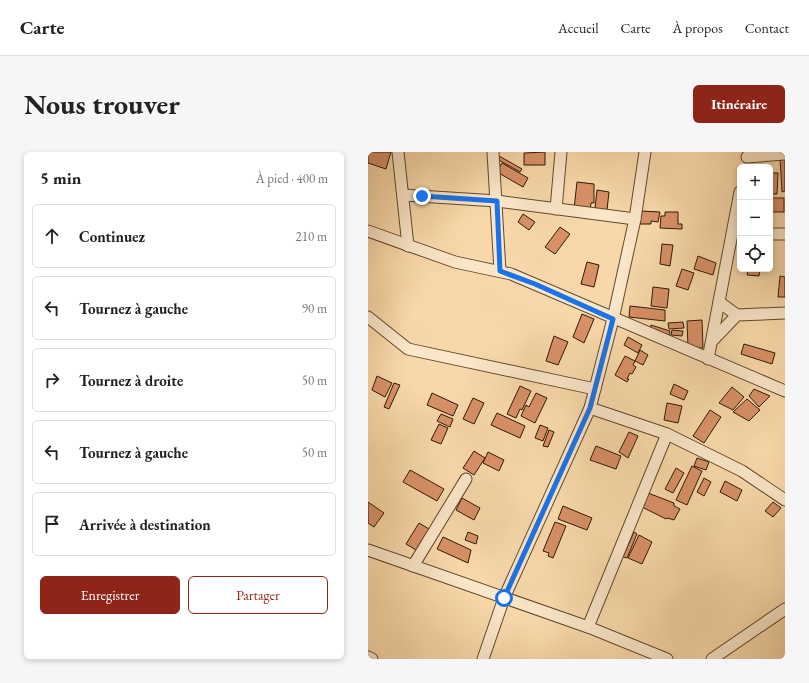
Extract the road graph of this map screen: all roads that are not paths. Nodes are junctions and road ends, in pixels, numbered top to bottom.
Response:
1 (398, 152) edge
2 (493, 152) edge
3 (561, 152) edge
4 (645, 152) edge
5 (785, 154) edge
6 (746, 159) edge
7 (403, 195) junction
8 (739, 200) edge
9 (497, 201) junction
10 (556, 209) junction
11 (635, 218) junction
12 (368, 231) edge
13 (736, 233) edge
14 (773, 234) edge
15 (785, 234) edge
16 (408, 246) junction
17 (500, 271) junction
18 (719, 302) junction
19 (785, 313) edge
20 (737, 315) junction
21 (368, 317) edge
22 (613, 319) junction
23 (713, 340) junction
24 (708, 360) junction
25 (595, 389) junction
26 (785, 391) edge
27 (590, 408) junction
28 (668, 434) junction
29 (466, 479) dead end
30 (785, 500) edge
31 (368, 550) edge
32 (413, 566) junction
33 (504, 598) junction
34 (785, 609) edge
35 (588, 627) junction
36 (368, 657) edge
37 (372, 659) edge
38 (483, 659) edge
39 (667, 659) edge
40 (712, 659) edge

1 - 7 street
2 - 9 street
3 - 10 street
4 - 11 street
5 - 6 street
7 - 9 street
7 - 16 street
8 - 13 street
9 - 10 street
9 - 17 street
10 - 11 street
11 - 22 street
12 - 16 street
13 - 18 street
14 - 15 street
16 - 17 street
17 - 22 street
18 - 20 street
18 - 23 street
19 - 20 street
20 - 23 street
21 - 25 street
22 - 24 street
22 - 25 street
23 - 24 street
24 - 26 street
25 - 27 street
27 - 28 street
27 - 33 street
28 - 30 street
28 - 35 street
29 - 32 street
31 - 32 street
32 - 33 street
33 - 35 street
33 - 38 street
34 - 40 street
35 - 39 street
36 - 37 street

